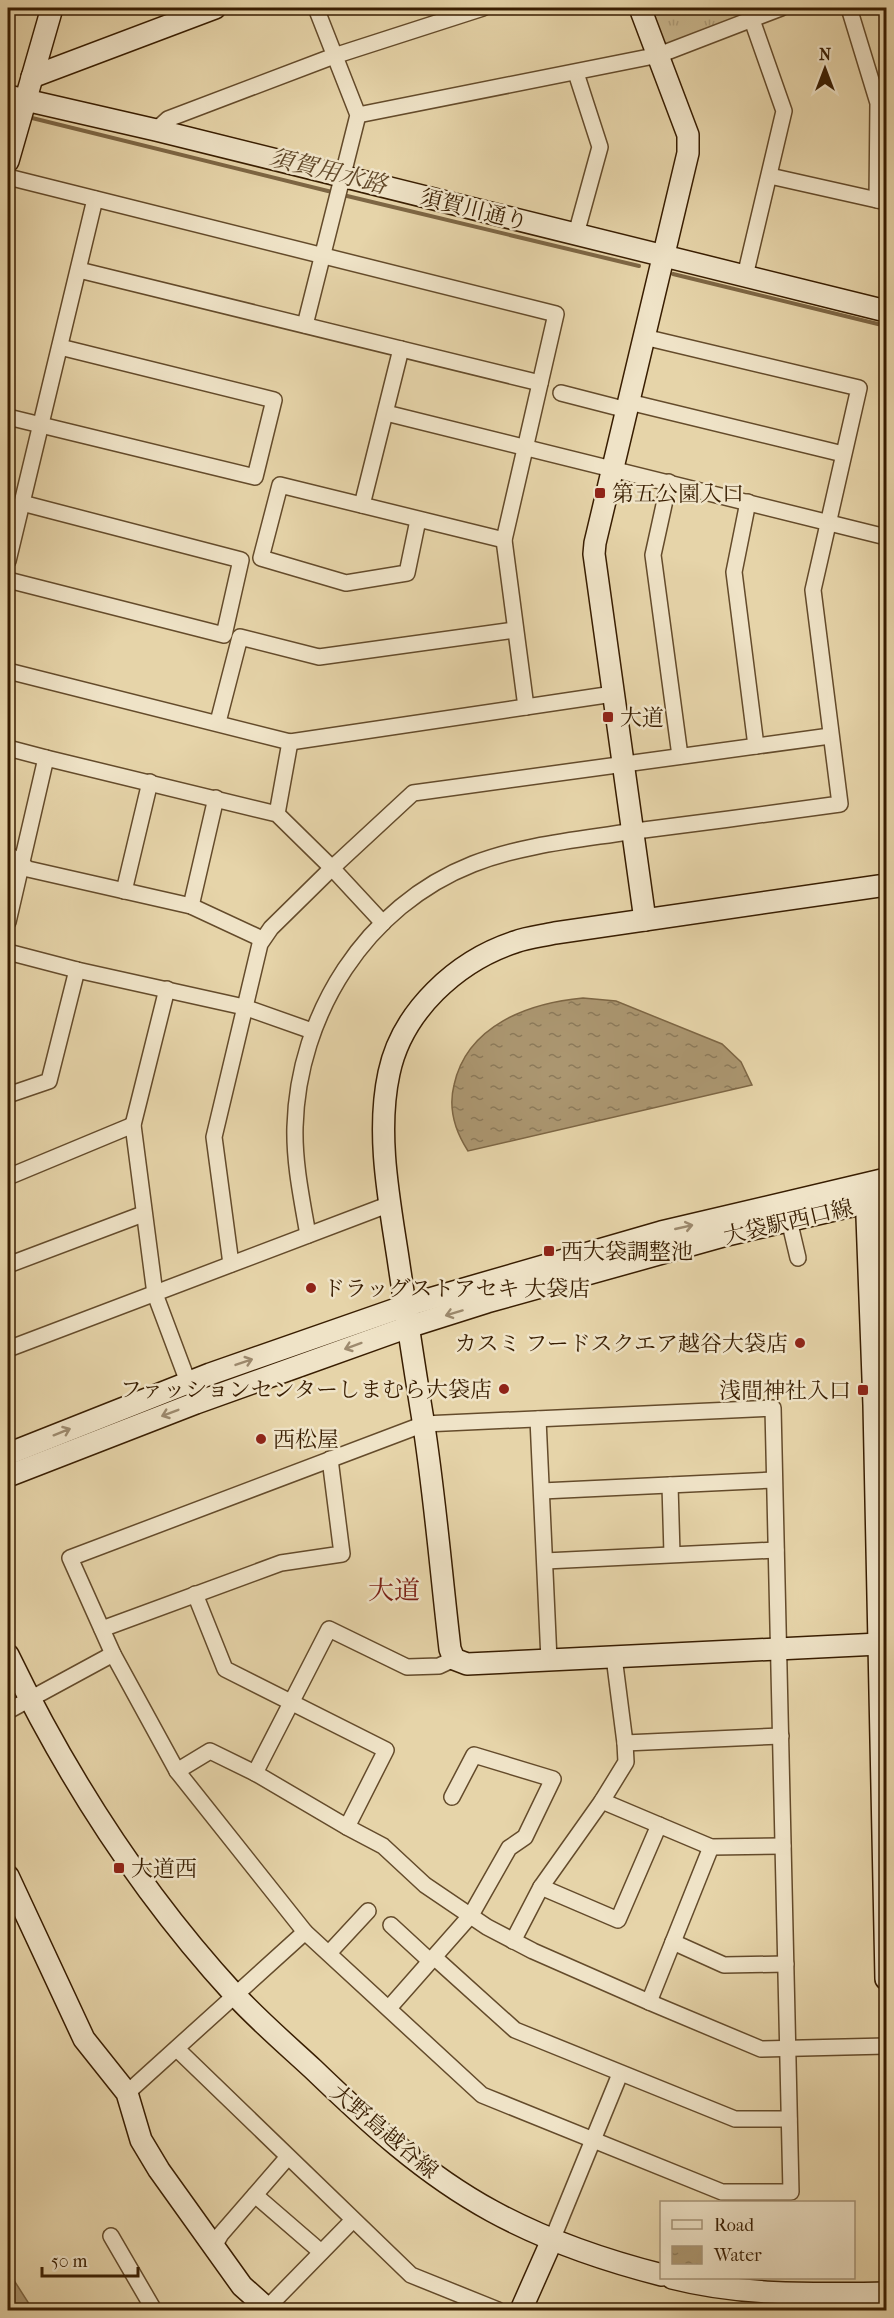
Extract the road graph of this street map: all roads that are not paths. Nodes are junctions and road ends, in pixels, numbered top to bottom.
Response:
1 (52, 8) edge
2 (214, 8) edge
3 (316, 8) edge
4 (483, 8) edge
5 (640, 8) edge
6 (779, 8) edge
7 (849, 8) edge
8 (752, 20) junction
9 (659, 55) junction
10 (334, 56) junction
11 (576, 73) junction
12 (32, 77) junction
13 (16, 99) edge
14 (358, 115) junction
15 (156, 130) junction
16 (8, 161) edge
17 (770, 176) junction
18 (8, 177) edge
19 (342, 177) junction
20 (94, 198) junction
21 (882, 201) edge
22 (576, 234) junction
23 (323, 256) junction
24 (663, 256) junction
25 (78, 270) junction
26 (745, 276) junction
27 (886, 311) edge
28 (305, 325) junction
29 (644, 337) junction
30 (60, 347) junction
31 (401, 349) junction
32 (540, 383) junction
33 (561, 393) dead end
34 (628, 406) junction
35 (386, 413) junction
36 (8, 417) edge
37 (40, 426) junction
38 (525, 447) junction
39 (843, 454) junction
40 (614, 469) junction
41 (669, 483) junction
42 (748, 502) junction
43 (22, 503) junction
44 (362, 505) junction
45 (418, 520) junction
46 (828, 522) junction
47 (886, 537) edge
48 (504, 540) junction
49 (8, 561) edge
50 (8, 580) edge
51 (515, 630) junction
52 (8, 671) edge
53 (613, 694) junction
54 (526, 707) junction
55 (218, 722) junction
56 (830, 736) junction
57 (290, 742) junction
58 (756, 746) junction
59 (8, 748) edge
60 (680, 756) junction
61 (46, 758) junction
62 (624, 764) junction
63 (150, 782) junction
64 (216, 798) junction
65 (277, 814) junction
66 (633, 832) junction
67 (8, 854) edge
68 (21, 865) junction
69 (332, 868) junction
70 (886, 885) edge
71 (124, 891) junction
72 (191, 906) junction
73 (645, 920) junction
74 (8, 922) edge
75 (383, 923) junction
76 (262, 939) junction
77 (8, 952) edge
78 (77, 970) junction
79 (167, 989) junction
80 (244, 1007) junction
81 (312, 1031) junction
82 (8, 1095) edge
83 (133, 1125) junction
84 (8, 1177) edge
85 (881, 1190) edge
86 (390, 1204) junction
87 (143, 1214) junction
88 (789, 1220) junction
89 (308, 1235) junction
90 (798, 1258) dead end
91 (231, 1264) junction
92 (8, 1265) edge
93 (886, 1268) edge
94 (155, 1294) junction
95 (405, 1306) junction
96 (408, 1327) junction
97 (8, 1349) edge
98 (188, 1382) junction
99 (538, 1419) junction
100 (424, 1424) junction
101 (8, 1454) edge
102 (330, 1459) junction
103 (8, 1476) edge
104 (774, 1480) junction
105 (670, 1485) junction
106 (542, 1491) junction
107 (776, 1550) junction
108 (672, 1554) junction
109 (545, 1561) junction
110 (195, 1594) junction
111 (102, 1629) junction
112 (883, 1644) edge
113 (779, 1650) junction
114 (113, 1654) junction
115 (8, 1655) edge
116 (614, 1657) junction
117 (454, 1659) junction
118 (549, 1660) junction
119 (29, 1699) junction
120 (290, 1703) junction
121 (8, 1711) edge
122 (781, 1736) junction
123 (625, 1743) junction
124 (177, 1771) junction
125 (255, 1773) junction
126 (452, 1797) dead end
127 (602, 1801) junction
128 (659, 1825) junction
129 (347, 1827) junction
130 (783, 1846) junction
131 (711, 1847) junction
132 (8, 1876) edge
133 (541, 1887) junction
134 (368, 1911) dead end
135 (471, 1915) junction
136 (391, 1925) dead end
137 (305, 1932) junction
138 (513, 1941) junction
139 (674, 1942) junction
140 (329, 1953) junction
141 (433, 1959) junction
142 (786, 1964) junction
143 (886, 1979) edge
144 (236, 1996) junction
145 (649, 2002) junction
146 (389, 2008) junction
147 (886, 2046) edge
148 (789, 2048) junction
149 (177, 2049) junction
150 (620, 2074) junction
151 (127, 2093) junction
152 (789, 2119) junction
153 (593, 2140) junction
154 (287, 2158) junction
155 (255, 2195) junction
156 (353, 2220) junction
157 (111, 2236) dead end
158 (552, 2240) junction
159 (213, 2248) junction
160 (321, 2252) junction
161 (660, 2274) edge
162 (681, 2279) edge
163 (886, 2293) edge
164 (154, 2310) edge
165 (267, 2310) edge
166 (498, 2310) edge
167 (521, 2310) edge

1 - 12 street
2 - 12 street
3 - 10 street
4 - 10 street
5 - 9 street
6 - 8 street
7 - 21 street
8 - 9 street
8 - 17 street
9 - 11 street
9 - 24 street
10 - 14 street
10 - 15 street
11 - 14 street
11 - 22 street
12 - 13 street
13 - 15 street, 須賀川通り
13 - 16 street
14 - 19 street
15 - 19 street, 須賀川通り
17 - 21 street
17 - 26 street
18 - 20 street
19 - 22 street, 須賀川通り
19 - 23 street
20 - 23 street
20 - 25 street
22 - 24 street, 須賀川通り
23 - 28 street
23 - 32 street
24 - 26 street, 須賀川通り
24 - 29 street
25 - 28 street
25 - 30 street
26 - 27 street, 須賀川通り
28 - 31 street
29 - 34 street
29 - 39 street
30 - 37 street
30 - 37 street
31 - 32 street
31 - 35 street
32 - 38 street
33 - 34 street
34 - 39 street
34 - 40 street
35 - 38 street
35 - 44 street
36 - 37 street
37 - 43 street
38 - 40 street
38 - 48 street
39 - 46 street
40 - 41 street
40 - 53 street
41 - 42 street
41 - 60 street
42 - 46 street
42 - 58 street
43 - 49 street
43 - 50 street
44 - 45 street
44 - 45 street
45 - 48 street
46 - 47 street
46 - 56 street
48 - 51 street
51 - 54 street
51 - 55 street
52 - 55 street
53 - 54 street
53 - 62 street
54 - 57 street
55 - 57 street
56 - 58 street
56 - 66 street
57 - 65 street
58 - 60 street
59 - 61 street
60 - 62 street
61 - 63 street
61 - 68 street
62 - 66 street
62 - 69 street
63 - 64 street
63 - 71 street
64 - 65 street
64 - 72 street
65 - 69 street
66 - 73 street
66 - 75 street
67 - 68 street
68 - 71 street
68 - 74 street
69 - 75 street
69 - 76 street
70 - 73 street
71 - 72 street
72 - 76 street
73 - 86 street
75 - 81 street
76 - 80 street
77 - 78 street
78 - 79 street
78 - 82 street
79 - 80 street
79 - 83 street
80 - 81 street
80 - 91 street
81 - 89 street
83 - 84 street
83 - 87 street
85 - 88 street, 大袋駅西口線
85 - 93 street
95 -> 85 street, 大袋駅西口線
85 - 112 street
86 - 89 street
86 - 95 street
87 - 92 street
87 - 94 street
88 - 90 street
88 -> 96 street, 大袋駅西口線
89 - 91 street
91 - 94 street
94 - 97 street
94 - 98 street
95 - 96 street
98 -> 95 street, 大袋駅西口線
96 - 100 street
96 -> 103 street, 大袋駅西口線
101 -> 98 street, 大袋駅西口線
99 - 100 street
99 - 104 street
99 - 106 street
100 - 102 street
100 - 117 street
102 - 110 street
102 - 111 street
104 - 105 street
104 - 107 street
105 - 106 street
105 - 108 street
106 - 109 street
107 - 108 street
107 - 113 street
108 - 109 street
109 - 118 street
110 - 111 street
110 - 120 street
111 - 114 street
112 - 113 street
112 - 143 street
113 - 116 street
113 - 122 street
114 - 119 street
114 - 124 street
115 - 119 street, 大野島越谷線
116 - 118 street
116 - 123 street
117 - 118 street
117 - 120 street
119 - 121 street
119 - 144 street, 大野島越谷線
120 - 125 street
120 - 129 street
122 - 123 street
122 - 130 street
123 - 127 street
124 - 125 street
124 - 137 street
125 - 129 street
126 - 135 street
127 - 128 street
127 - 133 street
128 - 131 street
128 - 133 street
129 - 135 street
130 - 131 street
130 - 142 street
131 - 139 street
132 - 151 street
133 - 138 street
134 - 140 street
135 - 138 street
135 - 141 street
136 - 141 street
137 - 140 street
137 - 144 street
138 - 145 street
139 - 142 street
139 - 145 street
140 - 146 street
141 - 146 street
141 - 150 street
142 - 148 street
144 - 149 street
144 - 158 street, 大野島越谷線
145 - 148 street
146 - 153 street
147 - 148 street
148 - 152 street
149 - 151 street
149 - 154 street
150 - 152 street
150 - 153 street
151 - 159 street
152 - 153 street
153 - 158 street
154 - 155 street
154 - 156 street
155 - 159 street
155 - 160 street
156 - 160 street
156 - 166 street
157 - 164 street
158 - 161 street, 大野島越谷線
158 - 167 street
159 - 165 street
160 - 165 street
162 - 163 street

